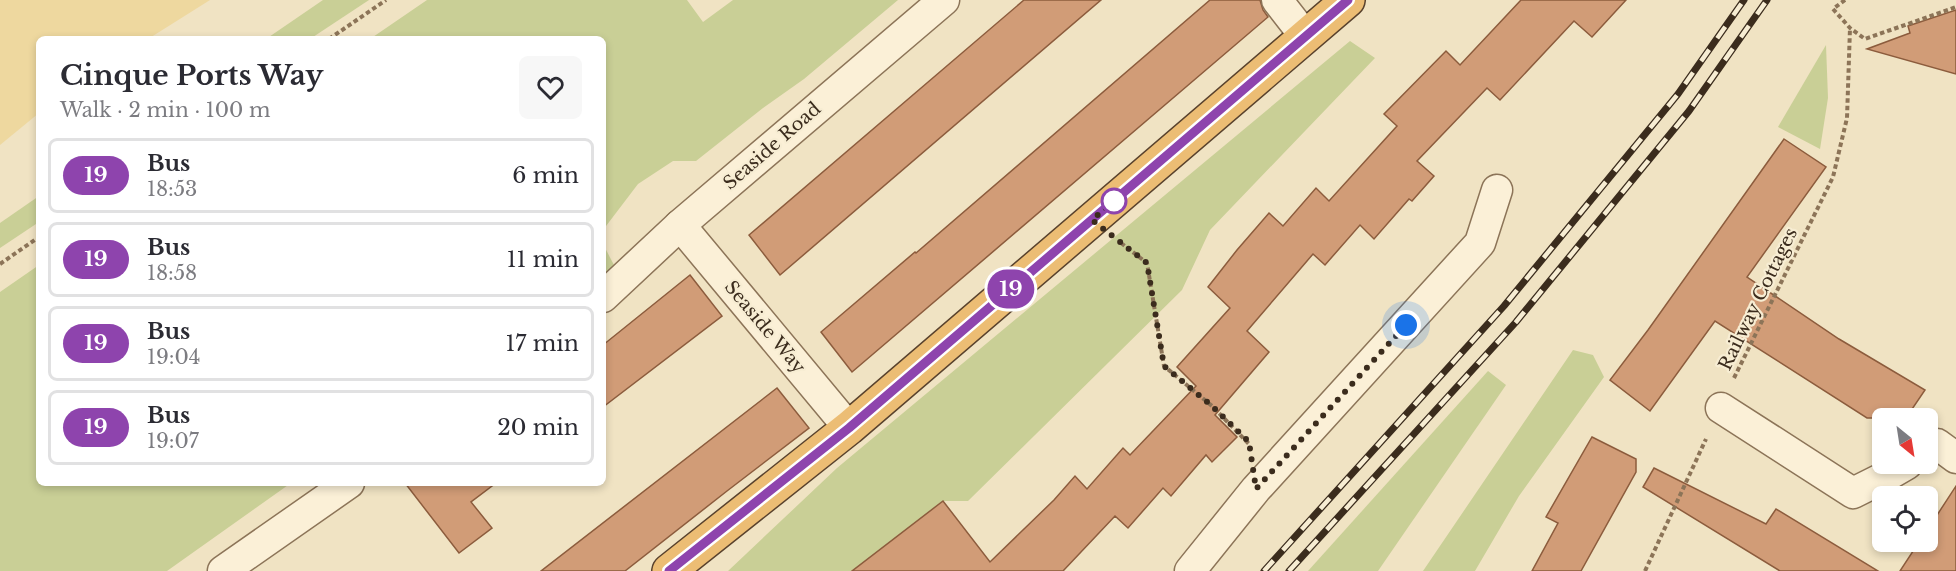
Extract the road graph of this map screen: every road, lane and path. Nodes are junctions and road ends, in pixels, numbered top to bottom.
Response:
1 (386, 0) edge
2 (944, 0) edge
3 (1277, 0) edge
4 (1348, 0) edge
5 (1845, 0) edge
6 (1956, 7) edge
7 (1850, 28) junction
8 (333, 36) edge
9 (1305, 36) junction
10 (1497, 190) dead end
11 (1092, 220) junction
12 (680, 225) junction
13 (36, 239) edge
14 (0, 264) edge
15 (606, 294) edge
16 (1721, 408) junction
17 (849, 428) junction
18 (1938, 445) edge
19 (1956, 458) edge
20 (1890, 474) edge
21 (346, 486) edge
22 (1256, 489) junction
23 (223, 571) edge
24 (669, 571) edge
25 (1190, 571) edge
26 (1645, 571) edge

1 - 8 path
2 - 12 street, Seaside Road
3 - 9 street
4 - 9 highway
5 - 7 path
6 - 7 path
7 - 16 path, Railway Cottages
9 - 11 highway
10 - 22 street
11 - 17 highway
11 - 22 path
12 - 15 street, Seaside Road
12 - 17 street, Seaside Way
13 - 14 path
16 - 20 street
16 - 26 path, Railway Cottages
17 - 24 highway
18 - 19 street
21 - 23 street
22 - 25 street

